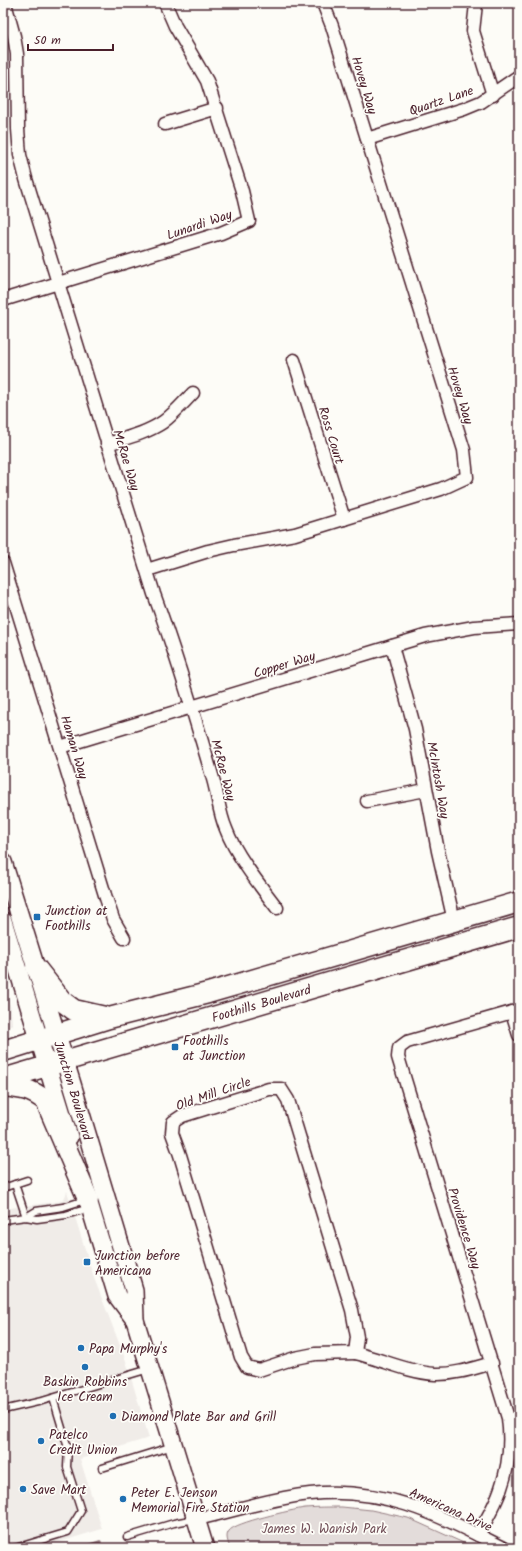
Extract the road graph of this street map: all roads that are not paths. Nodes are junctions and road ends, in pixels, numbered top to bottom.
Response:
1 (4, 3) edge
2 (165, 3) edge
3 (323, 3) edge
4 (476, 4) dead end
5 (519, 76) edge
6 (493, 95) junction
7 (217, 108) junction
8 (164, 124) dead end
9 (367, 140) junction
10 (58, 284) junction
11 (3, 300) edge
12 (294, 360) dead end
13 (193, 393) dead end
14 (107, 444) junction
15 (344, 519) junction
16 (3, 563) edge
17 (146, 570) junction
18 (519, 624) edge
19 (392, 646) junction
20 (191, 707) junction
21 (60, 747) junction
22 (426, 790) junction
23 (367, 801) dead end
24 (3, 862) edge
25 (519, 902) edge
26 (278, 908) dead end
27 (3, 921) edge
28 (454, 921) junction
29 (519, 927) edge
30 (124, 938) dead end
31 (36, 968) junction
32 (515, 1011) edge
33 (109, 1018) junction
34 (519, 1035) edge
35 (48, 1036) junction
36 (3, 1051) edge
37 (56, 1063) junction
38 (3, 1079) edge
39 (3, 1086) edge
40 (27, 1180) dead end
41 (15, 1184) junction
42 (3, 1188) edge
43 (89, 1203) junction
44 (26, 1217) junction
45 (3, 1220) edge
46 (135, 1320) junction
47 (355, 1353) junction
48 (492, 1363) junction
49 (150, 1369) junction
50 (53, 1398) junction
51 (3, 1410) edge
52 (515, 1437) edge
53 (174, 1445) junction
54 (102, 1468) dead end
55 (196, 1519) junction
56 (478, 1535) junction
57 (127, 1537) dead end
58 (15, 1548) edge
59 (205, 1548) edge
60 (504, 1548) edge

1 - 10 street, McRae Way
2 - 7 street, Lunardi Way
3 - 9 street, Hovey Way
4 - 6 street
5 - 6 street, Quartz Lane
6 - 9 street, Quartz Lane
7 - 8 street
7 - 10 street, Lunardi Way
9 - 15 street, Hovey Way
10 - 11 street, Lunardi Way
10 - 14 street, McRae Way
12 - 15 street, Ross Court
13 - 14 street
14 - 17 street, McRae Way
15 - 17 street, Hovey Way
16 - 21 street, Haman Way
17 - 20 street, McRae Way
18 - 19 street, Copper Way
19 - 20 street, Copper Way
19 - 22 street, McIntosh Way
20 - 21 street, Copper Way
20 - 26 street, McRae Way
21 - 30 street, Haman Way
22 - 23 street
22 - 28 street, McIntosh Way
24 - 31 main road, Junction Boulevard
25 - 28 main road, Foothills Boulevard
27 - 35 main road, Junction Boulevard
28 - 33 main road, Foothills Boulevard
29 - 37 main road, Foothills Boulevard
31 - 33 main road
31 - 35 main road, Junction Boulevard
32 - 34 street
32 - 48 street, Providence Way
33 - 35 main road, Foothills Boulevard
35 - 36 main road, Foothills Boulevard
35 - 37 main road, Junction Boulevard
37 - 38 main road, Foothills Boulevard
37 - 43 main road, Junction Boulevard
37 - 46 main road, Junction Boulevard
39 - 43 main road
40 - 41 lane
41 - 42 lane
41 - 44 lane
43 - 44 lane
43 - 46 main road, Junction Boulevard
44 - 45 lane
46 - 49 main road, Junction Boulevard
47 - 47 street, Old Mill Circle
47 - 48 street, Old Mill Circle
48 - 52 street, Providence Way
49 - 50 lane
49 - 53 main road, Junction Boulevard
50 - 51 lane
50 - 58 lane
52 - 56 street, Providence Way
53 - 54 lane
53 - 55 main road, Junction Boulevard
55 - 56 street, Americana Drive
55 - 57 lane
55 - 59 main road, Junction Boulevard
56 - 60 street, Americana Drive

